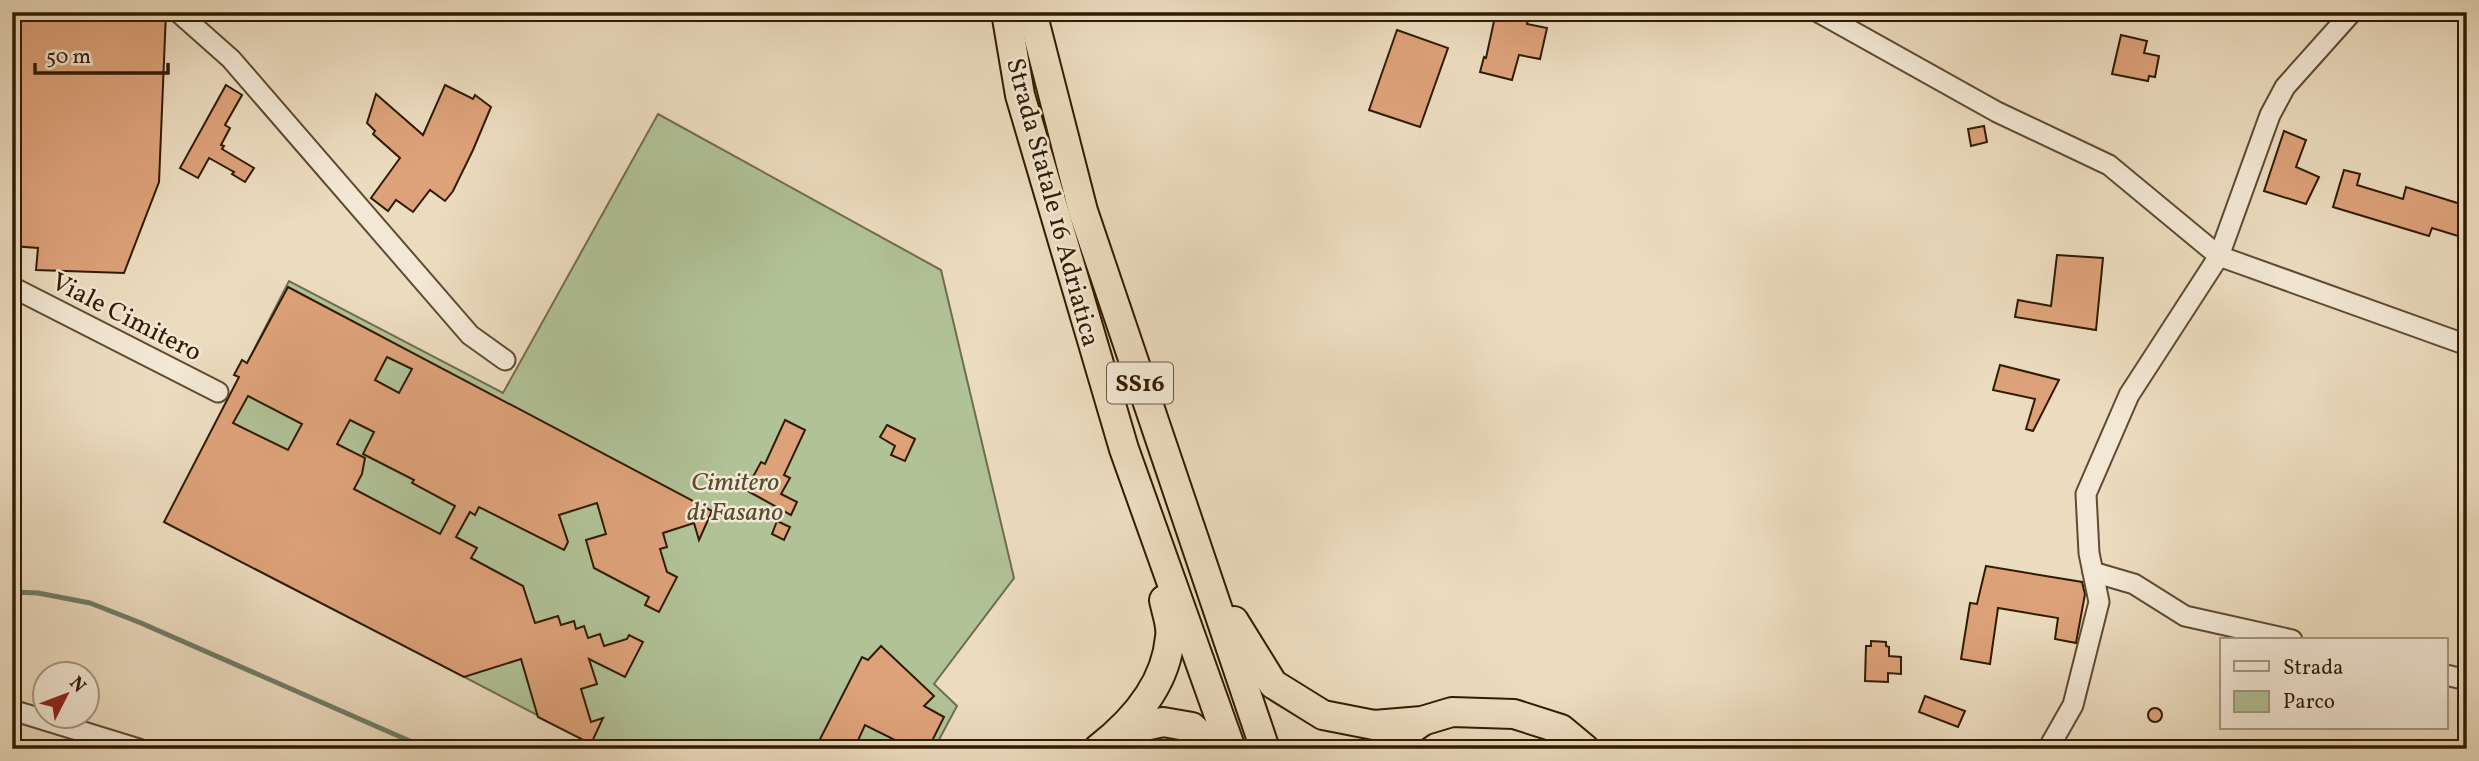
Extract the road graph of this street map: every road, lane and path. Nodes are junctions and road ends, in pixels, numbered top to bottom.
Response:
1 (178, 12) edge
2 (1006, 12) edge
3 (1032, 12) edge
4 (1818, 12) edge
5 (2352, 12) edge
6 (2220, 256) junction
7 (12, 287) edge
8 (2467, 345) edge
9 (506, 360) dead end
10 (218, 393) dead end
11 (1124, 449) junction
12 (1173, 477) junction
13 (2093, 572) junction
14 (2283, 638) edge
15 (2448, 675) edge
16 (2467, 680) edge
17 (12, 710) edge
18 (1422, 721) junction
19 (1121, 731) junction
20 (139, 749) edge
21 (1098, 749) edge
22 (1215, 749) edge
23 (1231, 749) edge
24 (1265, 749) edge
25 (1382, 749) edge
26 (1584, 749) edge
27 (2048, 749) edge

1 - 9 street
2 - 11 highway, Strada Statale 16 Adriatica / SS16
3 - 12 highway, Strada Statale 16 Adriatica / SS16
4 - 6 street
5 - 6 street
6 - 8 street
6 - 13 street
7 - 10 street, Viale Cimitero
11 - 19 highway
11 - 23 highway, Strada Statale 16 Adriatica / SS16
12 - 18 highway
12 - 24 highway, Strada Statale 16 Adriatica / SS16
13 - 14 street
13 - 27 street
15 - 16 street
17 - 20 street
18 - 25 highway
18 - 26 highway
19 - 21 highway
19 - 22 highway

